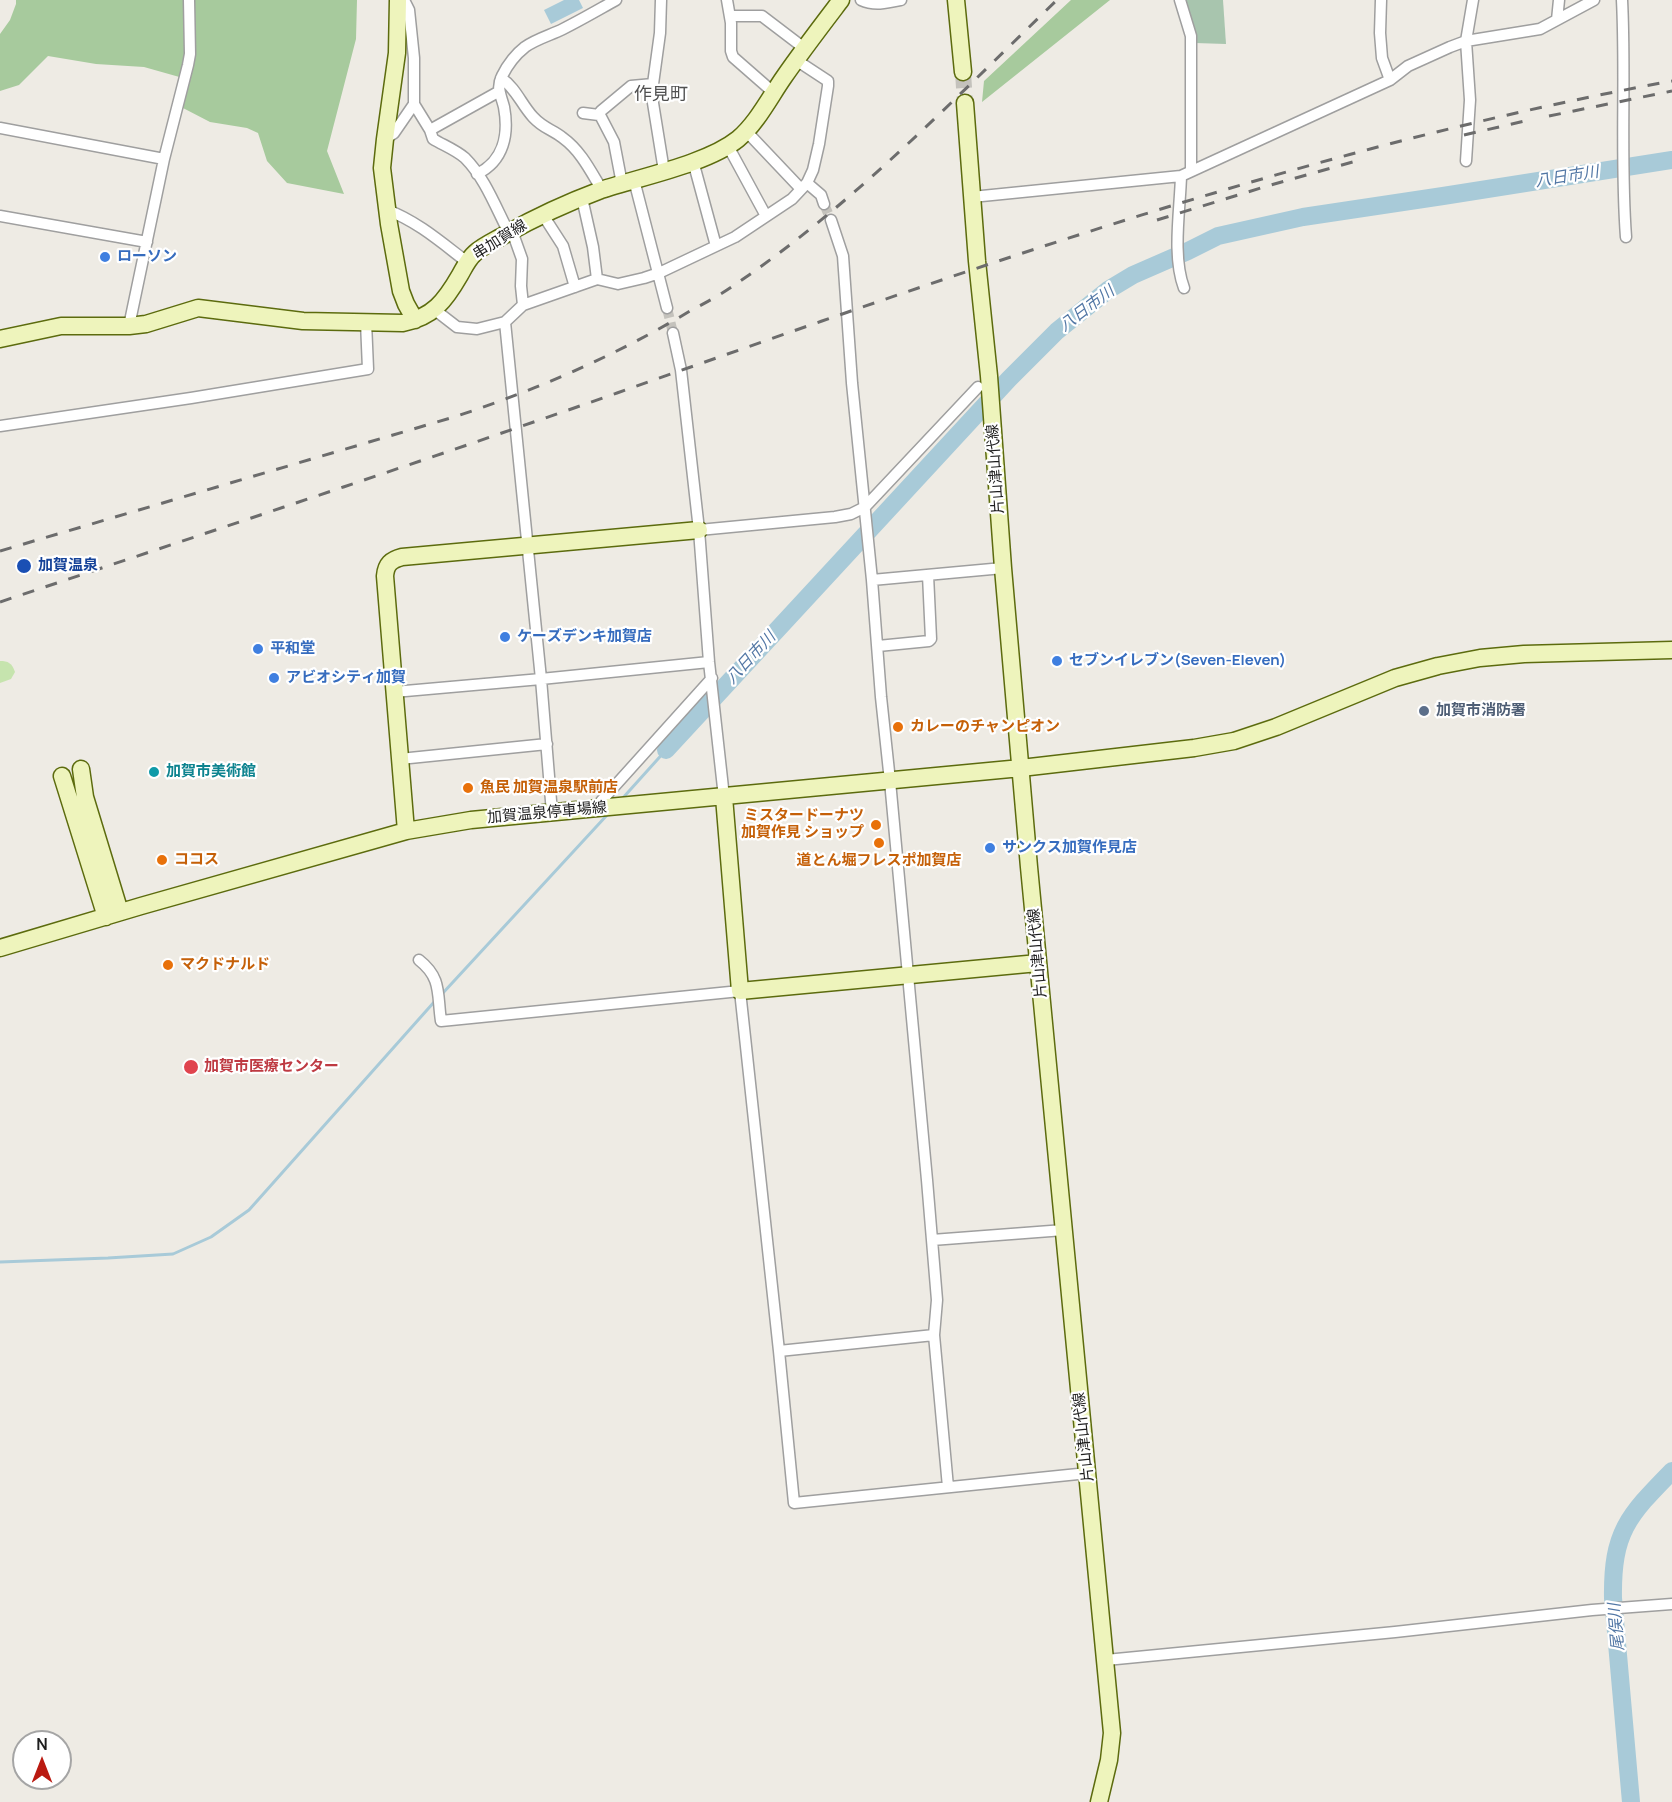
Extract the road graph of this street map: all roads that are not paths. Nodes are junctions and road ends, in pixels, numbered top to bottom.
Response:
1 (189, 0) edge
2 (399, 0) edge
3 (616, 0) edge
4 (661, 0) edge
5 (727, 0) edge
6 (841, 0) edge
7 (861, 0) edge
8 (901, 0) edge
9 (956, 0) edge
10 (1180, 0) edge
11 (1381, 0) edge
12 (1473, 0) edge
13 (1559, 0) edge
14 (1594, 0) edge
15 (1622, 0) edge
16 (731, 16) junction
17 (1557, 20) junction
18 (1466, 41) junction
19 (800, 54) junction
20 (963, 72) tunnel mouth
21 (501, 78) junction
22 (1390, 80) junction
23 (653, 84) junction
24 (498, 92) junction
25 (773, 92) junction
26 (965, 103) tunnel mouth
27 (414, 104) junction
28 (583, 113) dead end
29 (599, 115) junction
30 (0, 128) edge
31 (430, 130) junction
32 (746, 132) junction
33 (385, 138) junction
34 (728, 146) junction
35 (164, 159) junction
36 (693, 161) junction
37 (1466, 161) dead end
38 (664, 171) junction
39 (477, 174) junction
40 (1186, 174) junction
41 (628, 182) junction
42 (804, 186) junction
43 (602, 190) junction
44 (972, 197) junction
45 (582, 198) junction
46 (824, 204) tunnel mouth
47 (387, 210) junction
48 (543, 215) junction
49 (0, 216) edge
50 (766, 216) junction
51 (831, 220) tunnel mouth
52 (510, 232) junction
53 (1626, 237) dead end
54 (147, 242) junction
55 (716, 246) junction
56 (467, 262) junction
57 (659, 273) junction
58 (597, 279) junction
59 (575, 287) junction
60 (1184, 288) dead end
61 (523, 305) junction
62 (667, 308) tunnel mouth
63 (435, 310) junction
64 (415, 320) junction
65 (366, 322) junction
66 (505, 322) junction
67 (129, 326) junction
68 (673, 333) tunnel mouth
69 (0, 339) edge
70 (984, 385) junction
71 (0, 426) edge
72 (865, 510) junction
73 (699, 530) junction
74 (527, 544) junction
75 (1003, 568) junction
76 (928, 575) junction
77 (872, 580) junction
78 (878, 646) junction
79 (1672, 650) edge
80 (710, 662) junction
81 (541, 679) junction
82 (712, 681) junction
83 (394, 692) junction
84 (547, 744) junction
85 (400, 759) junction
86 (1021, 768) junction
87 (81, 769) dead end
88 (62, 776) dead end
89 (890, 781) junction
90 (724, 797) junction
91 (597, 808) junction
92 (552, 813) junction
93 (406, 831) junction
94 (113, 914) junction
95 (0, 948) edge
96 (419, 960) dead end
97 (1038, 963) junction
98 (908, 976) junction
99 (740, 992) junction
100 (1064, 1230) junction
101 (932, 1240) junction
102 (934, 1335) junction
103 (779, 1351) junction
104 (1088, 1473) junction
105 (948, 1487) junction
106 (1672, 1604) edge
107 (1106, 1660) junction
108 (1100, 1802) edge

1 - 35 street
2 - 27 street
2 - 33 main road
3 - 21 street
4 - 23 street
5 - 16 street
6 - 19 main road, 串加賀線
7 - 8 street
9 - 20 main road
10 - 40 street
11 - 22 street
12 - 18 street
13 - 17 street
14 - 17 street
15 - 53 street
16 - 19 street
16 - 25 street
17 - 18 street
18 - 22 street
18 - 37 street
19 - 25 main road, 串加賀線
19 - 42 street
21 - 24 street
21 - 43 street
22 - 40 street
23 - 29 street
23 - 38 street
24 - 31 street
24 - 39 street
25 - 32 main road, 串加賀線
26 - 44 main road, 片山津山代線
27 - 31 street
27 - 33 street
28 - 29 street
29 - 41 street
30 - 35 street
31 - 39 street
32 - 34 main road, 串加賀線
32 - 42 street
33 - 47 main road
34 - 36 main road, 串加賀線
34 - 50 street
35 - 54 street
36 - 38 main road, 串加賀線
36 - 55 street
38 - 41 main road, 串加賀線
39 - 52 street
40 - 44 street
40 - 60 street
41 - 43 main road, 串加賀線
41 - 57 street
42 - 46 street
42 - 50 street
43 - 45 main road, 串加賀線
44 - 70 main road, 片山津山代線
45 - 48 main road, 串加賀線
45 - 58 street
47 - 56 street
47 - 64 main road
48 - 52 main road, 串加賀線
48 - 59 street
49 - 54 street
50 - 55 street
51 - 72 street
52 - 56 main road, 串加賀線
52 - 61 street
54 - 67 street
55 - 57 street
56 - 63 main road, 串加賀線
57 - 58 street
57 - 62 street
58 - 59 street
59 - 61 street
61 - 66 street
63 - 64 main road, 串加賀線
63 - 66 street
64 - 65 main road, 串加賀線
65 - 67 main road, 串加賀線
65 - 71 street
66 - 74 street
67 - 69 main road, 串加賀線
68 - 73 street
70 - 72 street
70 - 75 main road, 片山津山代線
72 - 73 street
72 - 77 street
73 - 74 main road
73 - 80 street
74 - 81 street
74 - 83 main road
75 - 76 street
75 - 86 main road, 片山津山代線
76 - 77 street
76 - 78 street
77 - 78 street
78 - 89 street
79 - 86 main road, 加賀温泉停車場線
80 - 81 street
80 - 82 street
81 - 83 street
81 - 84 street
82 - 90 street
82 - 91 street
83 - 85 main road
84 - 85 street
84 - 92 street
85 - 93 main road
86 - 89 main road, 加賀温泉停車場線
86 - 97 main road, 片山津山代線
87 - 94 main road
88 - 94 main road
89 - 90 main road, 加賀温泉停車場線
89 - 98 street
90 - 91 main road, 加賀温泉停車場線
90 - 99 main road
91 - 92 main road, 加賀温泉停車場線
92 - 93 main road, 加賀温泉停車場線
93 - 94 main road, 加賀温泉停車場線
94 - 95 main road, 加賀温泉停車場線
96 - 99 street
97 - 98 main road
97 - 100 main road, 片山津山代線
98 - 99 main road
98 - 101 street
99 - 103 street
100 - 101 street
100 - 104 main road, 片山津山代線
101 - 102 street
102 - 103 street
102 - 105 street
103 - 105 street
104 - 105 street
104 - 107 main road, 片山津山代線
106 - 107 street
107 - 108 main road, 片山津山代線

